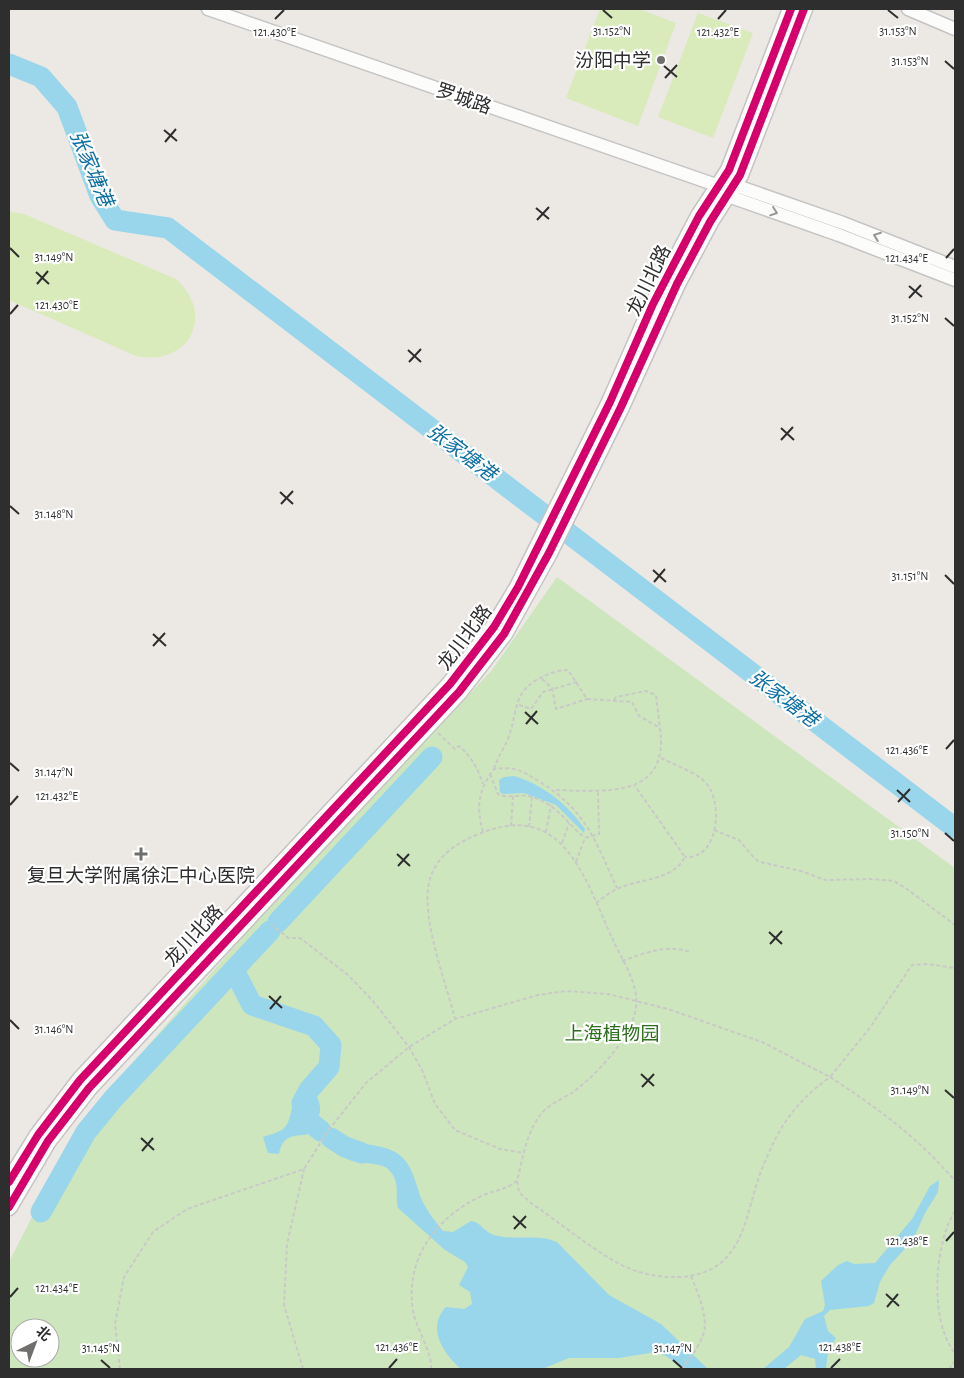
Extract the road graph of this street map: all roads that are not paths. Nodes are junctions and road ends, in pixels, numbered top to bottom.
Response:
1 (208, 9) edge
2 (791, 9) edge
3 (804, 9) edge
4 (908, 9) edge
5 (955, 29) edge
6 (727, 189) junction
7 (955, 267) edge
8 (955, 280) edge
9 (544, 550) junction
10 (9, 1182) edge
11 (9, 1207) edge

1 - 6 street, 罗城路
2 - 6 street, 龙川北路
3 - 6 street, 龙川北路
4 - 5 street
7 -> 6 street, 罗城路
6 -> 8 street, 罗城路
6 - 9 street, 龙川北路
9 - 10 street, 龙川北路
9 - 11 street, 龙川北路

